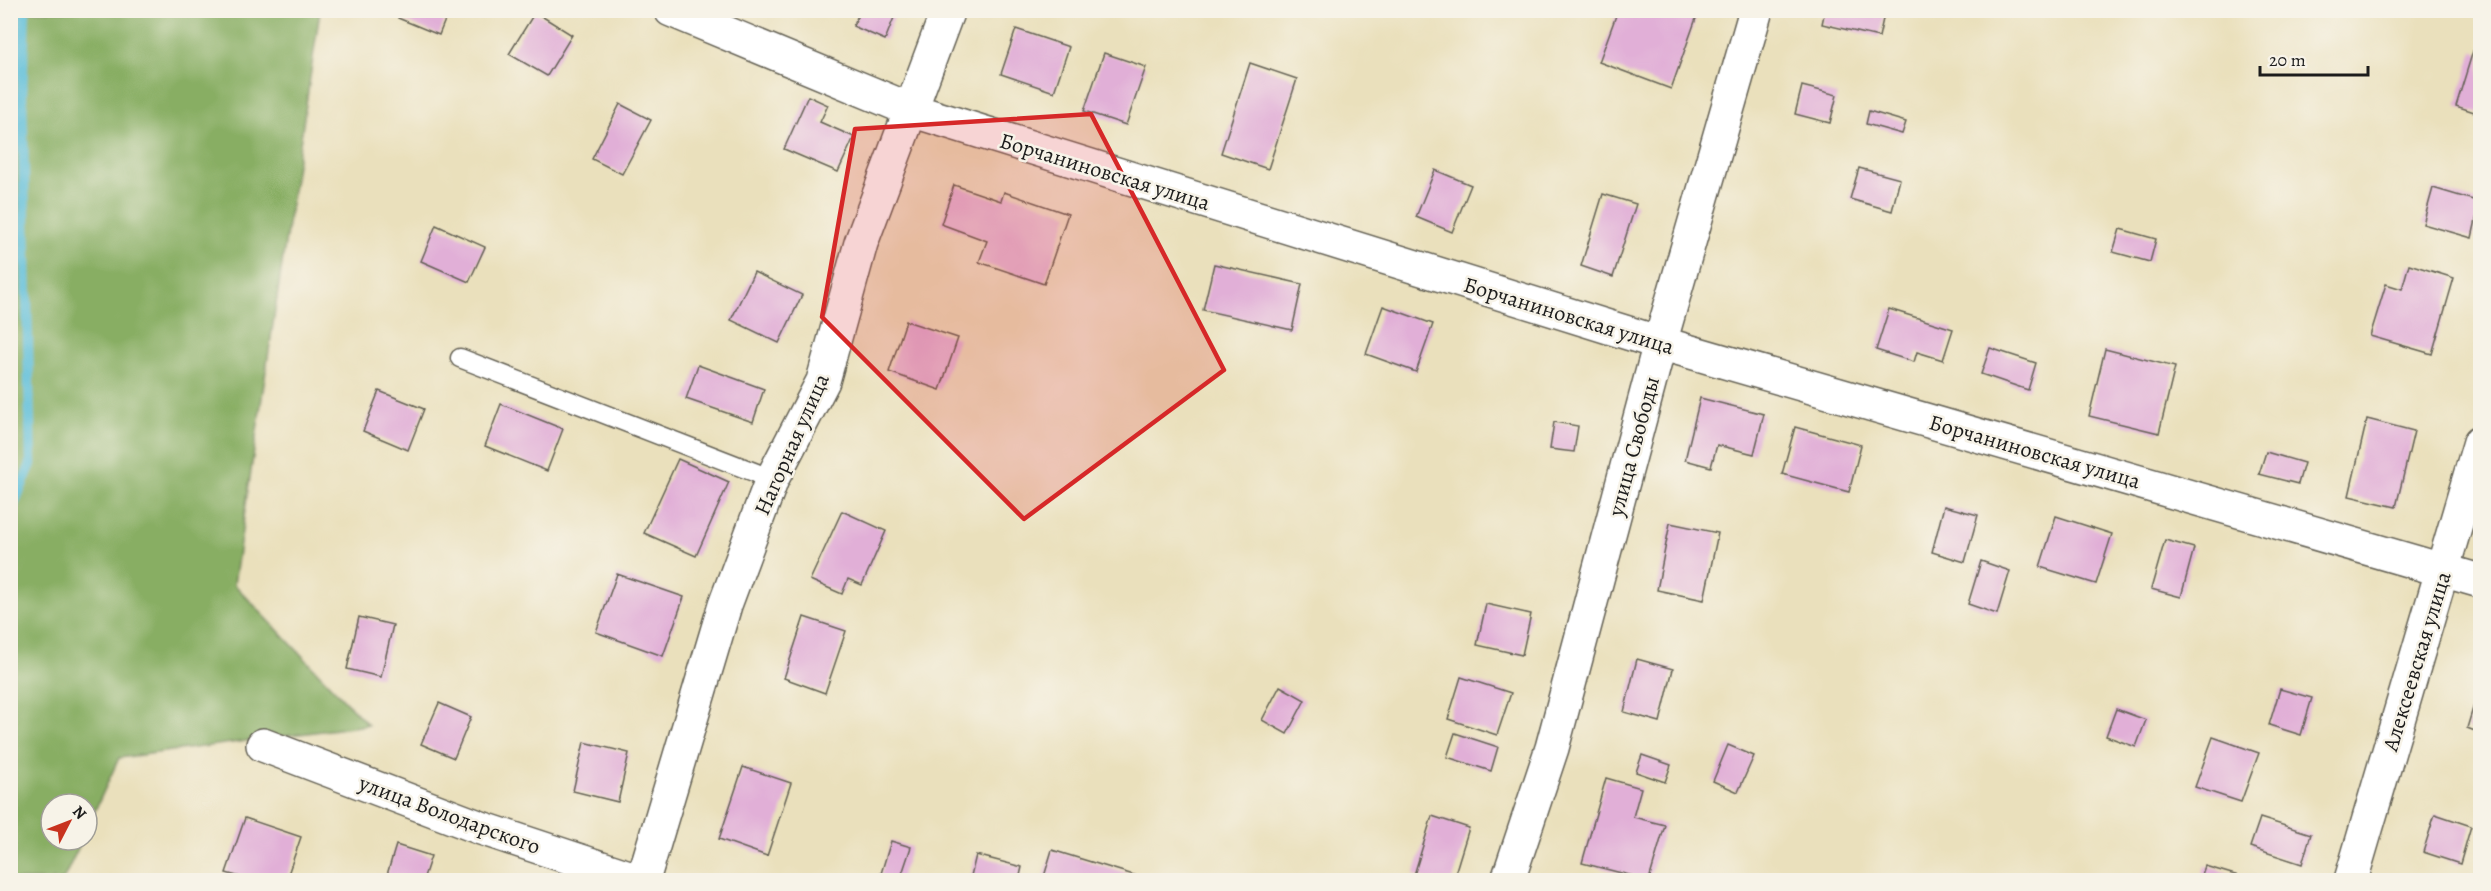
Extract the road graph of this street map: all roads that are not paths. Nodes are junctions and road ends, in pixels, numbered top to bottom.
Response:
1 (670, 10) edge
2 (948, 10) edge
3 (1756, 10) edge
4 (911, 110) junction
5 (1660, 343) junction
6 (460, 358) dead end
7 (2481, 442) edge
8 (772, 479) junction
9 (2444, 569) junction
10 (2481, 581) edge
11 (263, 745) dead end
12 (638, 880) edge
13 (644, 880) edge
14 (1508, 880) edge
15 (2351, 880) edge

1 - 4 street, Борчаниновская улица
2 - 4 street, Нагорная улица
3 - 5 street, улица Свободы
4 - 5 street, Борчаниновская улица
4 - 8 street, Нагорная улица
5 - 9 street, Борчаниновская улица
5 - 14 street, улица Свободы
6 - 8 lane
7 - 9 street, Алексеевская улица
8 - 13 street, Нагорная улица
9 - 10 street, Борчаниновская улица
9 - 15 street, Алексеевская улица
11 - 12 street, улица Володарского

